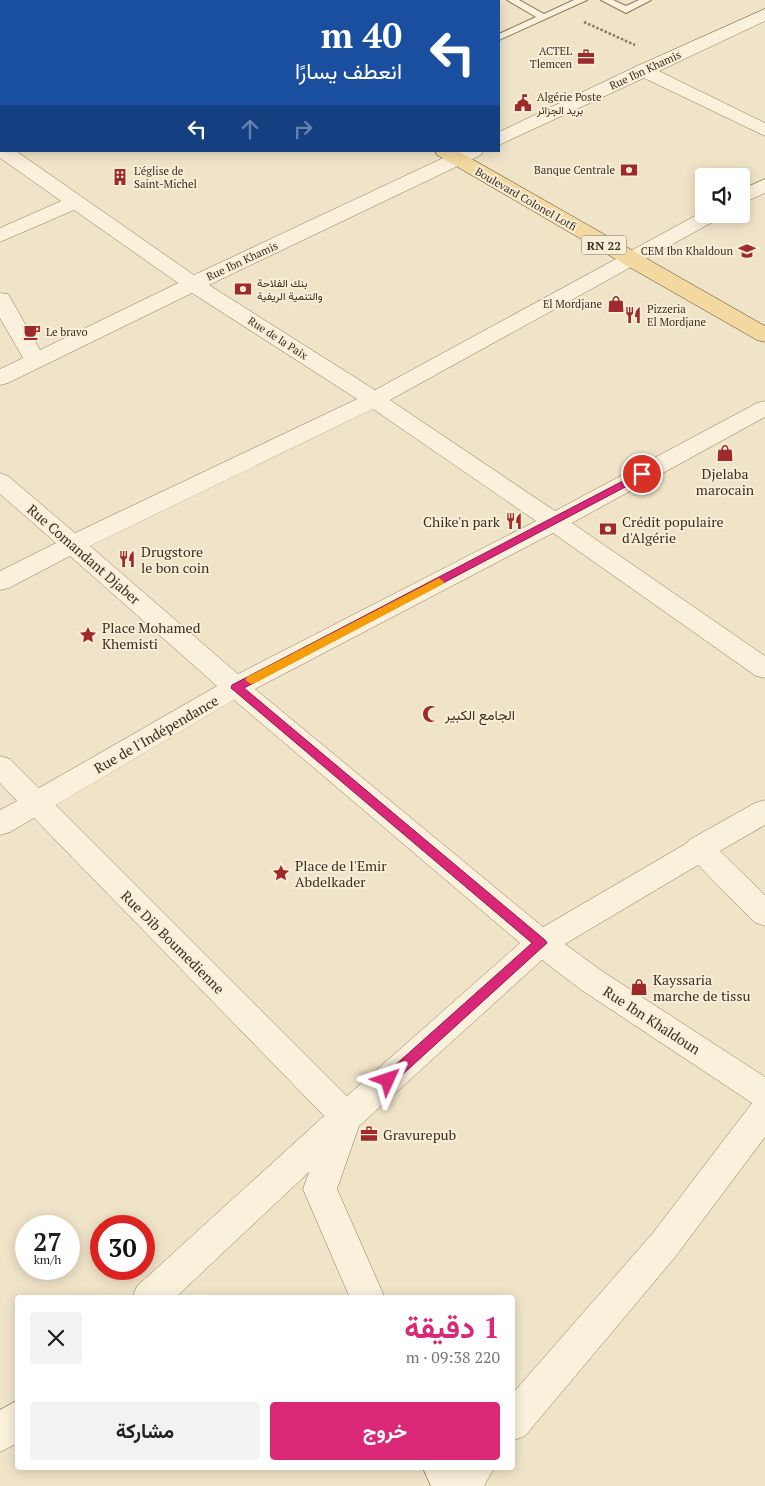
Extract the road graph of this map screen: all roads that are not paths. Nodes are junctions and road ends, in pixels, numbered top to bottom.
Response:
1 (512, 0) edge
2 (582, 0) edge
3 (606, 0) edge
4 (646, 0) edge
5 (765, 14) edge
6 (543, 18) junction
7 (500, 38) edge
8 (643, 70) junction
9 (765, 130) edge
10 (500, 140) edge
11 (4, 152) edge
12 (459, 154) edge
13 (765, 185) edge
14 (750, 193) edge
15 (76, 202) junction
16 (697, 223) edge
17 (0, 236) edge
18 (630, 260) junction
19 (193, 284) junction
20 (0, 299) edge
21 (765, 335) edge
22 (35, 361) junction
23 (5, 376) edge
24 (374, 400) junction
25 (765, 408) edge
26 (0, 481) edge
27 (554, 522) junction
28 (73, 544) junction
29 (0, 582) edge
30 (765, 669) edge
31 (236, 688) junction
32 (0, 766) edge
33 (37, 803) junction
34 (765, 810) edge
35 (0, 824) edge
36 (699, 848) junction
37 (765, 914) edge
38 (541, 943) junction
39 (765, 1094) edge
40 (765, 1111) edge
41 (346, 1117) junction
42 (152, 1295) edge
43 (367, 1295) edge
44 (515, 1419) edge
45 (15, 1421) edge
46 (0, 1434) edge
47 (443, 1470) edge
48 (473, 1470) edge
49 (450, 1486) edge
50 (459, 1486) edge

1 - 6 lane
2 - 6 lane
3 - 4 lane
5 - 8 street, Rue Ibn Khamis
6 - 7 lane
8 - 9 street
8 - 10 street, Rue Ibn Khamis
11 - 15 street, Rue de la Paix
12 - 18 main road, Boulevard Colonel Lotfi / RN 22
12 - 19 street, Rue Ibn Khamis
13 - 14 street
15 - 17 street
15 - 19 street, Rue de la Paix
16 - 18 street
18 - 21 main road, Boulevard Colonel Lotfi / RN 22
18 - 24 street
19 - 22 street, Rue Ibn Khamis
19 - 24 street, Rue de la Paix
20 - 22 street
22 - 23 street, Rue Ibn Khamis
24 - 27 street, Rue de la Paix
24 - 28 street
25 - 27 street, Rue de l'Indépendance
26 - 28 street, Rue Comandant Djaber
27 - 30 street, Rue de la Paix
27 - 31 street, Rue de l'Indépendance
28 - 29 street
28 - 31 street, Rue Comandant Djaber
31 - 33 street, Rue de l'Indépendance
31 - 38 street, Rue Comandant Djaber
32 - 33 street, Rue Dib Boumedienne
33 - 35 street, Rue de l'Indépendance
33 - 41 street, Rue Dib Boumedienne
34 - 36 street
36 - 37 street
36 - 38 street
38 - 39 street, Rue Ibn Khaldoun
38 - 41 street
40 - 44 street
41 - 42 street
41 - 43 street
45 - 46 street
47 - 49 street
48 - 50 street

